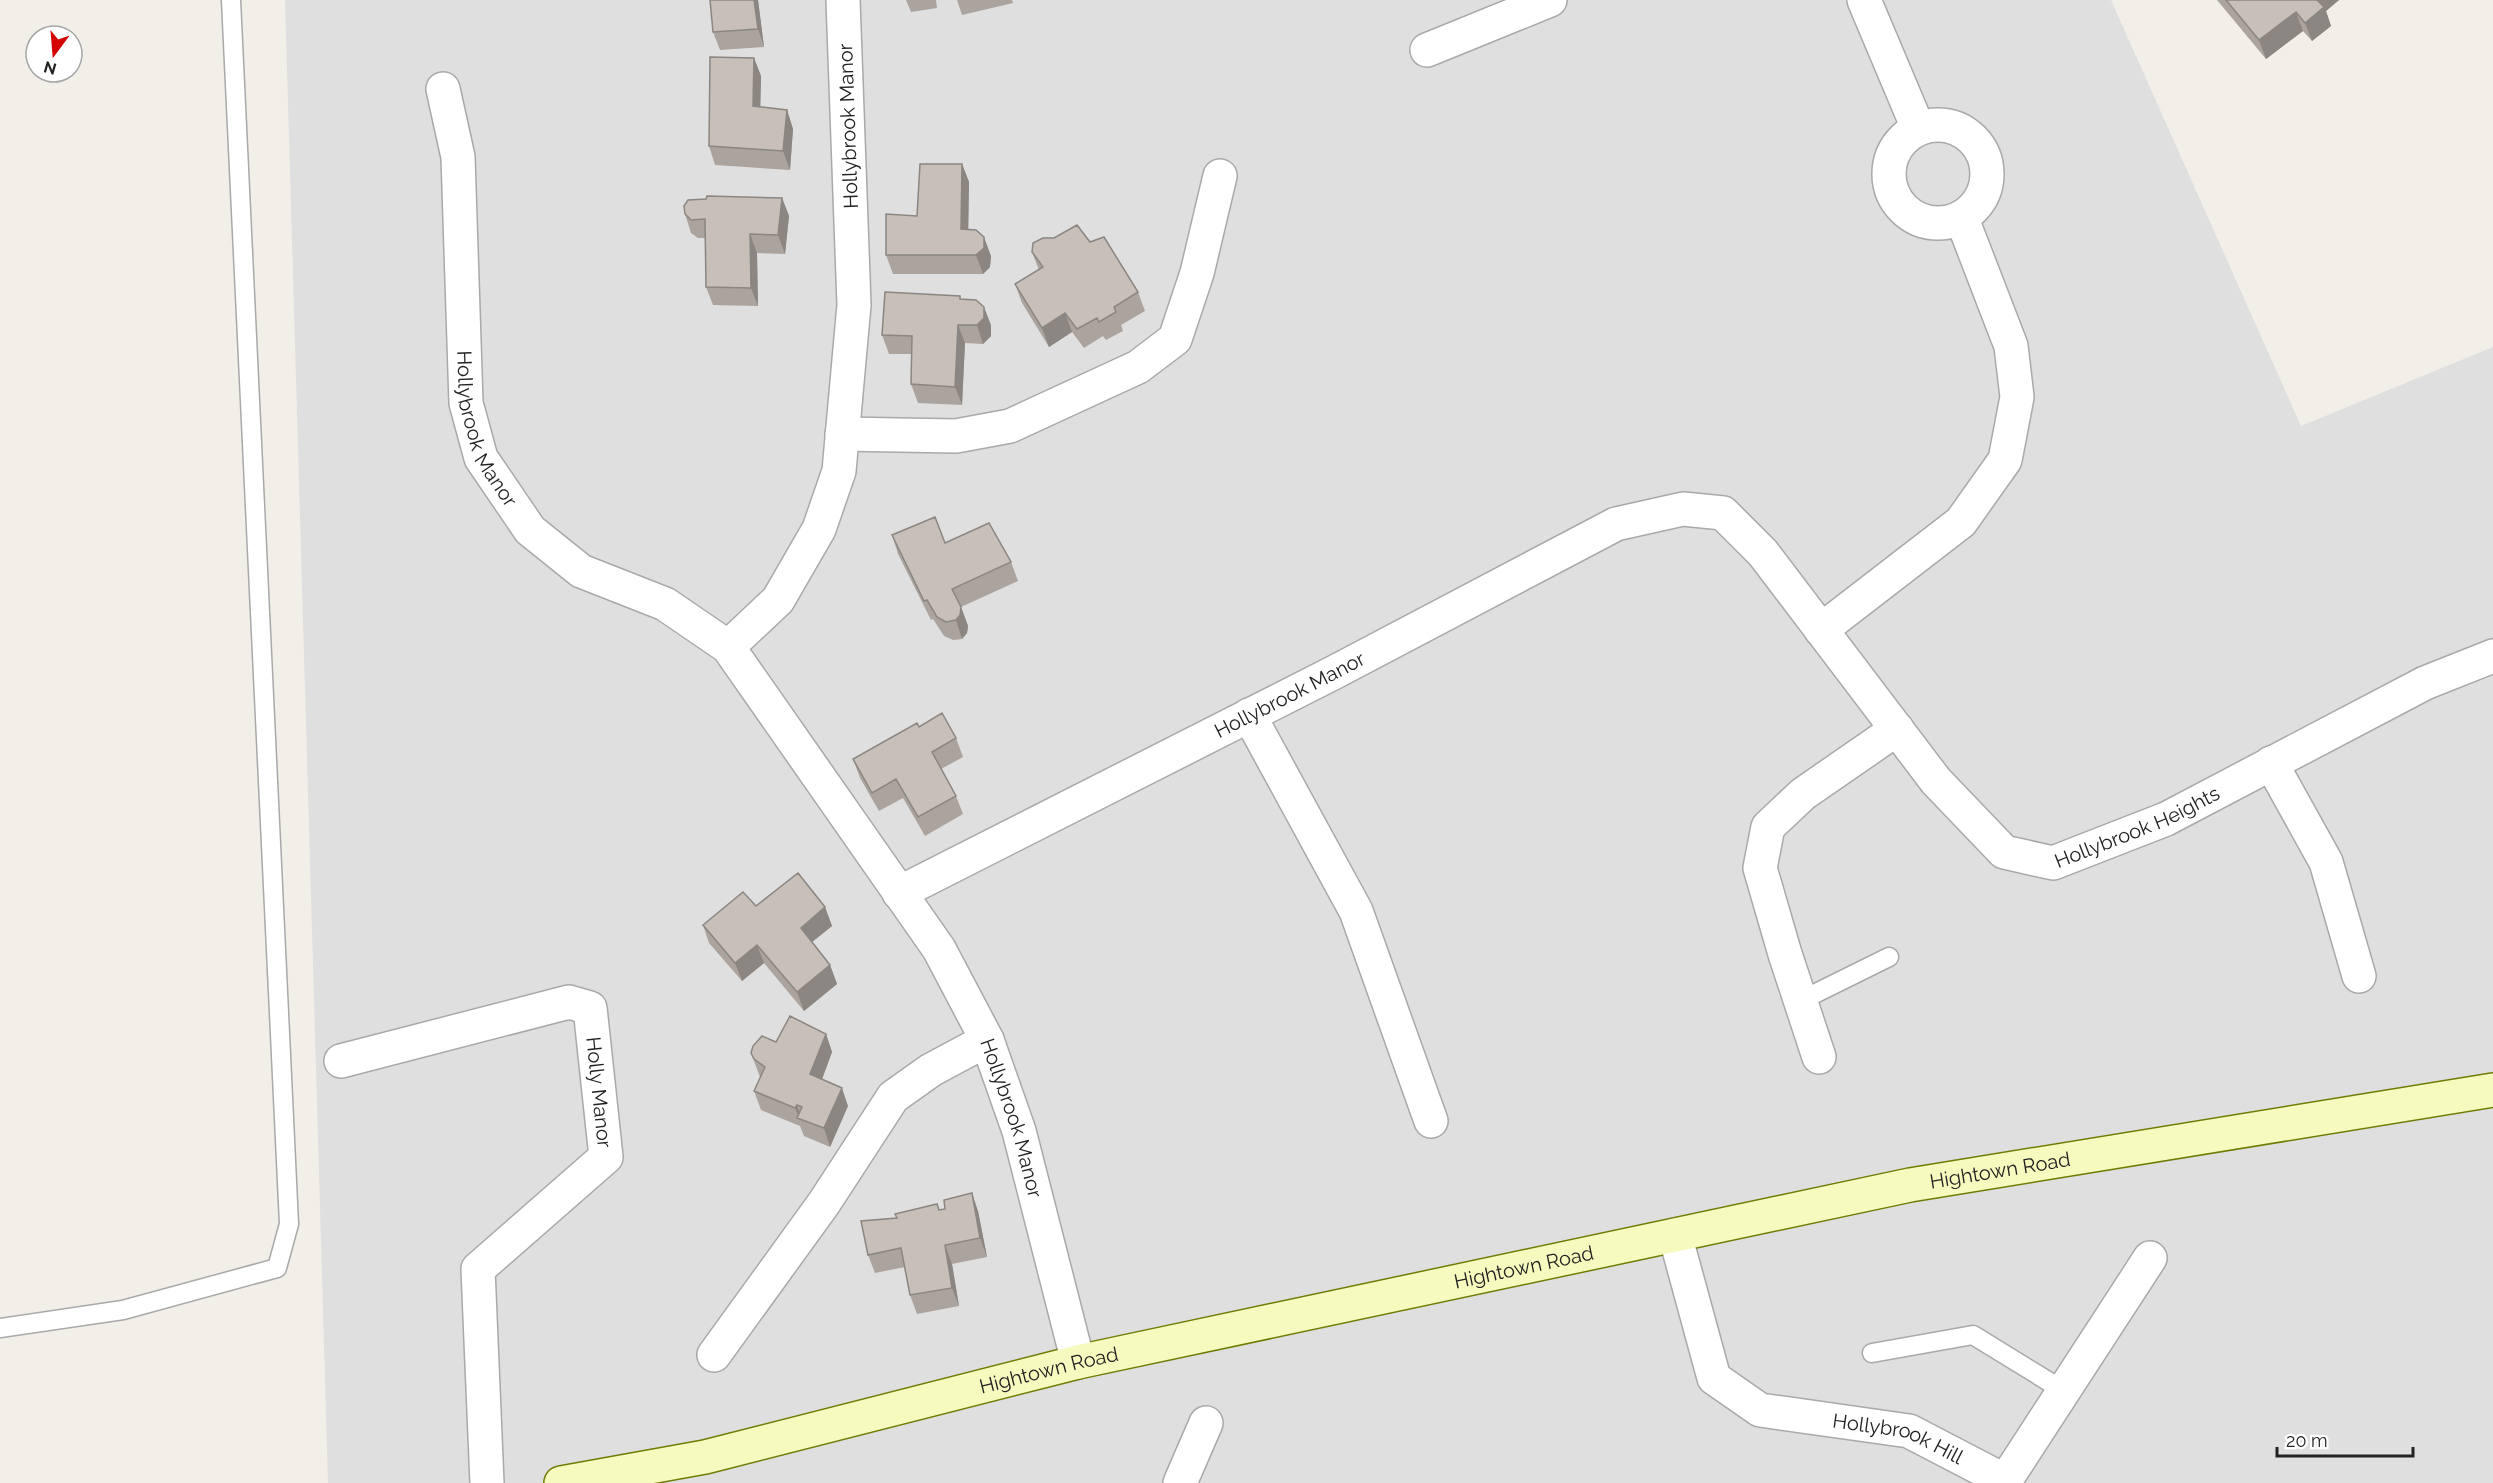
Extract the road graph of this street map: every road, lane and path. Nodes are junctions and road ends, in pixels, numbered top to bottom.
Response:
1 (231, 0) edge
2 (843, 0) edge
3 (1550, 0) edge
4 (1864, 0) edge
5 (1427, 50) dead end
6 (443, 89) dead end
7 (1918, 128) junction
8 (1220, 176) dead end
9 (1962, 219) junction
10 (842, 434) junction
11 (1683, 509) joint
12 (1821, 630) junction
13 (728, 647) junction
14 (2493, 656) edge
15 (1248, 716) junction
16 (1897, 729) junction
17 (2271, 763) junction
18 (899, 893) junction
19 (1889, 957) dead end
20 (2359, 976) dead end
21 (1800, 1001) junction
22 (987, 1040) junction
23 (1819, 1057) dead end
24 (341, 1061) dead end
25 (2493, 1090) edge
26 (1431, 1121) dead end
27 (1675, 1235) junction
28 (2150, 1258) dead end
29 (0, 1328) edge
30 (1872, 1353) dead end
31 (714, 1355) dead end
32 (1078, 1362) junction
33 (2064, 1391) junction
34 (1206, 1424) dead end
35 (487, 1483) edge
36 (561, 1483) edge
37 (1180, 1483) edge

1 - 29 lane
2 - 10 street, Hollybrook Manor
3 - 5 street
4 - 7 street
6 - 13 street, Hollybrook Manor
7 - 9 street
7 - 9 street
8 - 10 street
9 - 12 street
10 - 13 street, Hollybrook Manor
11 - 12 street, Hollybrook Heights
11 - 15 street, Hollybrook Manor
12 - 16 street, Hollybrook Heights
13 - 18 street, Hollybrook Manor
14 - 17 street, Hollybrook Heights
15 - 18 street, Hollybrook Manor
15 - 26 street
16 - 17 street, Hollybrook Heights
16 - 21 street
17 - 20 street
18 - 22 street, Hollybrook Manor
19 - 21 lane
21 - 23 street
22 - 31 street
22 - 32 street, Hollybrook Manor
24 - 35 street, Holly Manor
25 - 27 main road, Hightown Road
27 - 32 main road, Hightown Road
27 - 33 street, Hollybrook Hill
28 - 33 street, Hollybrook Hill
30 - 33 lane
32 - 36 main road, Hightown Road
34 - 37 street

